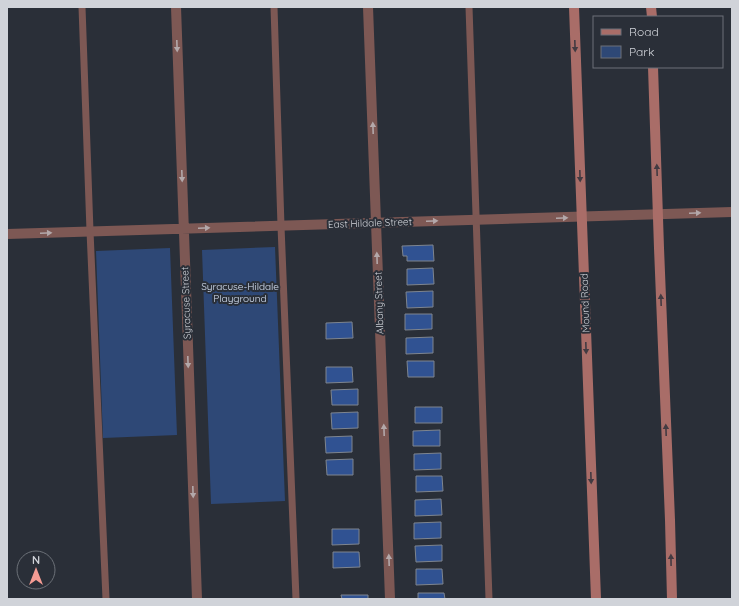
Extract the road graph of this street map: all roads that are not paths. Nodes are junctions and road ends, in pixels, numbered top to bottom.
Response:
1 (82, 7) edge
2 (176, 7) edge
3 (274, 7) edge
4 (368, 7) edge
5 (469, 7) edge
6 (574, 7) edge
7 (653, 68) edge
8 (732, 212) edge
9 (658, 214) junction
10 (581, 217) junction
11 (476, 220) junction
12 (376, 223) junction
13 (281, 226) junction
14 (184, 228) junction
15 (90, 231) junction
16 (7, 234) edge
17 (106, 599) edge
18 (197, 599) edge
19 (296, 599) edge
20 (390, 599) edge
21 (489, 599) edge
22 (596, 599) edge
23 (672, 599) edge

1 - 15 lane
2 -> 14 street, Syracuse Street
3 - 13 lane
12 -> 4 street, Albany Street
5 - 11 lane
6 -> 10 main road, Mound Road
9 -> 7 main road
9 -> 8 street, East Hildale Street
9 - 10 street, East Hildale Street
23 -> 9 main road
11 -> 10 street, East Hildale Street
10 -> 22 main road, Mound Road
12 -> 11 street, East Hildale Street
11 - 21 lane
12 - 13 street, East Hildale Street
20 -> 12 street, Albany Street
14 -> 13 street, East Hildale Street
13 - 19 lane
14 - 15 street, East Hildale Street
14 -> 18 street, Syracuse Street
16 -> 15 street, East Hildale Street
15 - 17 lane

